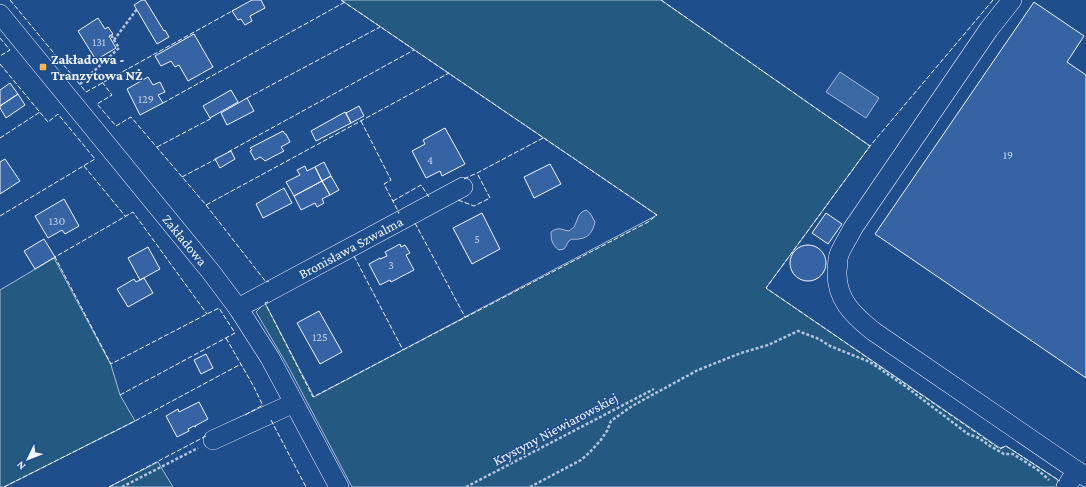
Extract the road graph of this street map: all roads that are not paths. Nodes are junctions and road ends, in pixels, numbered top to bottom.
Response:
1 (1012, 0) edge
2 (0, 14) edge
3 (463, 187) dead end
4 (238, 308) junction
5 (294, 403) junction
6 (206, 443) road end
7 (1081, 474) edge
8 (1059, 485) edge
9 (339, 487) edge

1 - 7 street
2 - 4 street, Zakładowa
3 - 4 street, Bronisława Szwalma
4 - 5 street, Zakładowa
5 - 6 street
5 - 9 street, Zakładowa
7 - 8 street

